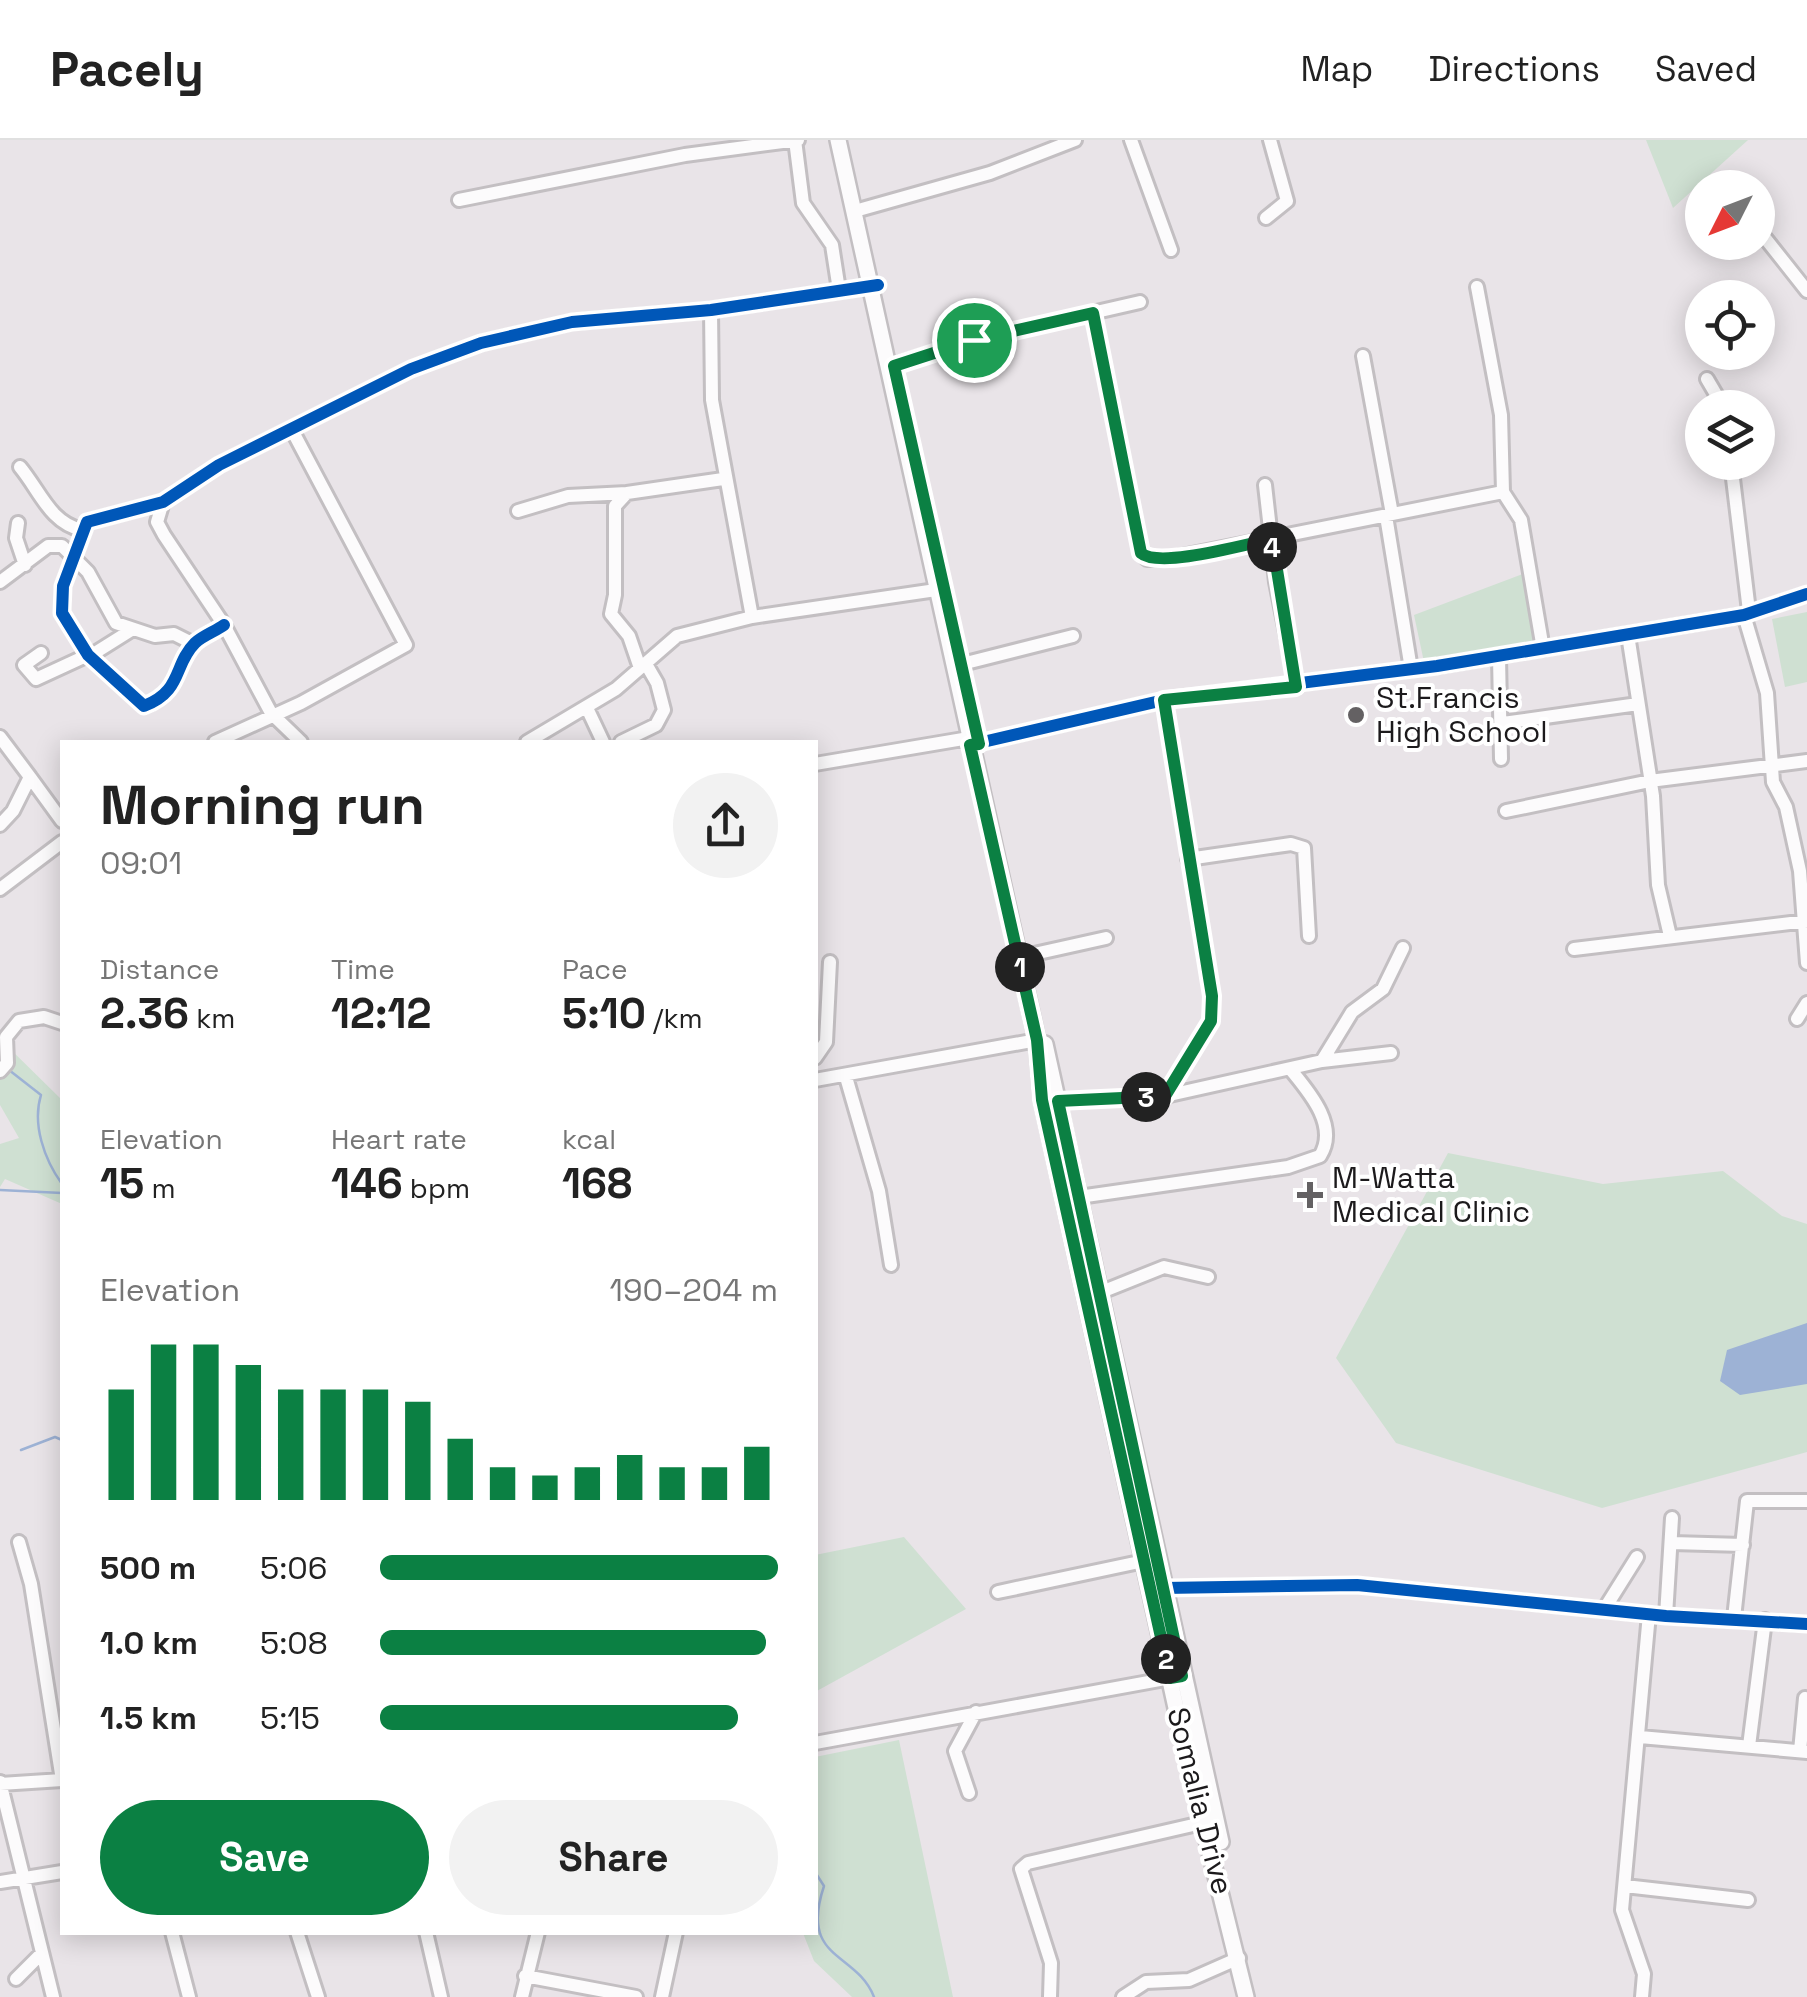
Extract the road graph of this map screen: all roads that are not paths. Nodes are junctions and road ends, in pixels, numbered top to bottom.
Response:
1 (797, 140) edge
2 (838, 140) edge
3 (846, 140) edge
4 (1018, 140) edge
5 (1075, 140) edge
6 (1132, 140) edge
7 (1270, 140) edge
8 (1026, 156) junction
9 (458, 200) dead end
10 (862, 209) junction
11 (1266, 218) dead end
12 (1171, 250) dead end
13 (1775, 251) edge
14 (873, 286) junction
15 (1477, 287) dead end
16 (839, 290) junction
17 (1807, 292) edge
18 (1140, 302) dead end
19 (710, 310) junction
20 (1093, 313) junction
21 (1364, 356) dead end
22 (894, 366) junction
23 (1708, 379) dead end
24 (1714, 390) edge
25 (292, 430) junction
26 (20, 467) dead end
27 (723, 479) junction
28 (1733, 480) edge
29 (1265, 486) dead end
30 (628, 492) junction
31 (1504, 492) junction
32 (163, 502) junction
33 (518, 511) dead end
34 (1389, 515) junction
35 (18, 522) dead end
36 (82, 530) junction
37 (1272, 539) junction
38 (75, 560) junction
39 (25, 564) junction
40 (0, 582) edge
41 (936, 590) junction
42 (1807, 594) edge
43 (1746, 613) junction
44 (752, 618) junction
45 (224, 626) junction
46 (133, 629) junction
47 (1628, 635) junction
48 (1073, 636) dead end
49 (194, 644) junction
50 (1543, 649) junction
51 (41, 653) dead end
52 (89, 656) junction
53 (1499, 657) junction
54 (962, 664) junction
55 (643, 666) junction
56 (1411, 669) junction
57 (1296, 687) junction
58 (1164, 700) junction
59 (1638, 704) junction
60 (587, 708) junction
61 (271, 713) junction
62 (1503, 723) junction
63 (0, 737) edge
64 (219, 740) edge
65 (298, 740) edge
66 (531, 740) edge
67 (602, 740) edge
68 (625, 740) edge
69 (973, 742) junction
70 (1501, 759) dead end
71 (1807, 762) edge
72 (818, 764) edge
73 (1770, 766) junction
74 (30, 777) junction
75 (1650, 781) junction
76 (0, 800) edge
77 (13, 811) junction
78 (1506, 811) dead end
79 (60, 818) edge
80 (0, 825) edge
81 (60, 844) edge
82 (1188, 859) junction
83 (0, 889) edge
84 (1806, 921) edge
85 (1309, 936) dead end
86 (1670, 936) junction
87 (1106, 938) dead end
88 (1403, 948) dead end
89 (1574, 950) dead end
90 (1025, 956) junction
91 (830, 962) dead end
92 (1807, 963) edge
93 (1807, 1003) edge
94 (60, 1018) edge
95 (1798, 1019) dead end
96 (1037, 1040) junction
97 (1392, 1053) dead end
98 (818, 1054) edge
99 (1322, 1061) junction
100 (4, 1067) edge
101 (1291, 1070) junction
102 (846, 1077) junction
103 (818, 1080) edge
104 (1165, 1096) junction
105 (1058, 1101) junction
106 (1079, 1197) junction
107 (890, 1264) dead end
108 (1208, 1277) dead end
109 (1099, 1293) junction
110 (1807, 1501) edge
111 (1672, 1518) dead end
112 (20, 1542) dead end
113 (1672, 1543) junction
114 (1743, 1545) junction
115 (1637, 1557) dead end
116 (1144, 1561) junction
117 (1164, 1588) junction
118 (998, 1592) dead end
119 (1604, 1608) junction
120 (1649, 1614) junction
121 (1666, 1616) junction
122 (1734, 1618) junction
123 (1766, 1620) junction
124 (1807, 1624) edge
125 (1176, 1677) junction
126 (1805, 1698) edge
127 (976, 1712) junction
128 (1640, 1737) junction
129 (818, 1742) edge
130 (1749, 1746) junction
131 (1803, 1752) edge
132 (60, 1769) edge
133 (60, 1780) edge
134 (1, 1784) edge
135 (969, 1793) dead end
136 (1206, 1822) junction
137 (60, 1872) edge
138 (23, 1878) junction
139 (0, 1882) edge
140 (1625, 1886) junction
141 (1748, 1900) dead end
142 (173, 1935) edge
143 (298, 1935) edge
144 (427, 1935) edge
145 (537, 1935) edge
146 (675, 1935) edge
147 (42, 1953) junction
148 (1239, 1958) junction
149 (525, 1976) junction
150 (16, 1980) dead end
151 (53, 1997) edge
152 (189, 1997) edge
153 (318, 1997) edge
154 (441, 1997) edge
155 (522, 1997) edge
156 (636, 1997) edge
157 (662, 1997) edge
158 (1050, 1997) edge
159 (1123, 1997) edge
160 (1246, 1997) edge
161 (1255, 1997) edge
162 (1642, 1997) edge

1 - 9 street
1 - 16 street
2 - 14 main road, Somalia Drive
3 - 10 main road, Somalia Drive
4 - 8 street
5 - 8 street
6 - 12 street
7 - 11 street
8 - 10 street
10 - 14 main road, Somalia Drive
13 - 17 street
14 - 16 street
14 - 22 main road, Somalia Drive
14 - 41 main road, Somalia Drive
15 - 31 street
16 - 19 street
18 - 20 street
19 - 25 street
19 - 27 street
20 - 22 street
20 - 37 street
21 - 34 street
22 - 54 main road, Somalia Drive
23 - 24 street
25 - 32 street
25 - 61 street
26 - 36 street
27 - 30 street
27 - 44 street
28 - 43 street
29 - 37 street
30 - 33 street
30 - 55 street
31 - 34 street
31 - 50 street
32 - 36 street
32 - 45 street
34 - 37 street
34 - 56 street
35 - 39 street
36 - 38 street
37 - 57 street
38 - 39 street
38 - 46 street
38 - 52 street
39 - 40 street
41 - 44 street
41 - 69 main road, Somalia Drive
42 - 43 street
43 - 47 street
43 - 73 street
44 - 55 street
45 - 49 street
45 - 61 street
46 - 49 street
46 - 52 street
47 - 50 street
47 - 59 street
48 - 54 street
49 - 52 street
50 - 53 street
51 - 52 street
53 - 56 street
53 - 62 street
54 - 69 main road, Somalia Drive
55 - 60 street
55 - 68 street
56 - 57 street
57 - 58 street
58 - 69 street
58 - 82 street
59 - 62 street
59 - 75 street
60 - 66 street
60 - 67 street
61 - 64 street
61 - 65 street
62 - 70 street
63 - 74 street
69 - 72 street
69 - 90 main road, Somalia Drive
69 - 96 main road, Somalia Drive
71 - 73 street
73 - 75 street
73 - 84 street
74 - 77 street
74 - 79 street
75 - 78 street
75 - 86 street
76 - 77 street
77 - 80 street
81 - 83 street
82 - 85 street
82 - 104 street
84 - 86 street
84 - 92 street
86 - 89 street
87 - 90 street
88 - 99 street
90 - 105 main road, Somalia Drive
91 - 98 street
93 - 95 street
94 - 100 street
96 - 102 street
96 - 116 main road, Somalia Drive
97 - 99 street
99 - 101 street
101 - 104 street
101 - 106 street
102 - 103 street
102 - 107 street
104 - 105 street
105 - 106 main road, Somalia Drive
106 - 109 main road, Somalia Drive
108 - 109 street
109 - 117 main road, Somalia Drive
110 - 114 street
111 - 113 street
112 - 132 street
113 - 114 street
113 - 121 street
114 - 122 street
115 - 119 street
116 - 118 street
116 - 125 main road, Somalia Drive
117 - 119 street
117 - 125 main road, Somalia Drive
119 - 120 street
120 - 121 street
120 - 128 street
121 - 122 street
122 - 123 street
123 - 124 street
123 - 130 street
125 - 127 street
125 - 136 main road, Somalia Drive
125 - 161 main road, Somalia Drive
126 - 131 street
127 - 129 street
127 - 135 street
128 - 130 street
128 - 140 street
130 - 131 street
133 - 134 street
134 - 138 street
136 - 148 main road, Somalia Drive
136 - 158 street
137 - 138 street
138 - 139 street
138 - 147 street
140 - 141 street
140 - 162 street
142 - 152 street
143 - 153 street
144 - 154 street
145 - 149 street
146 - 157 street
147 - 150 street
147 - 151 street
148 - 159 street
148 - 160 main road, Somalia Drive
149 - 155 street
149 - 156 street

